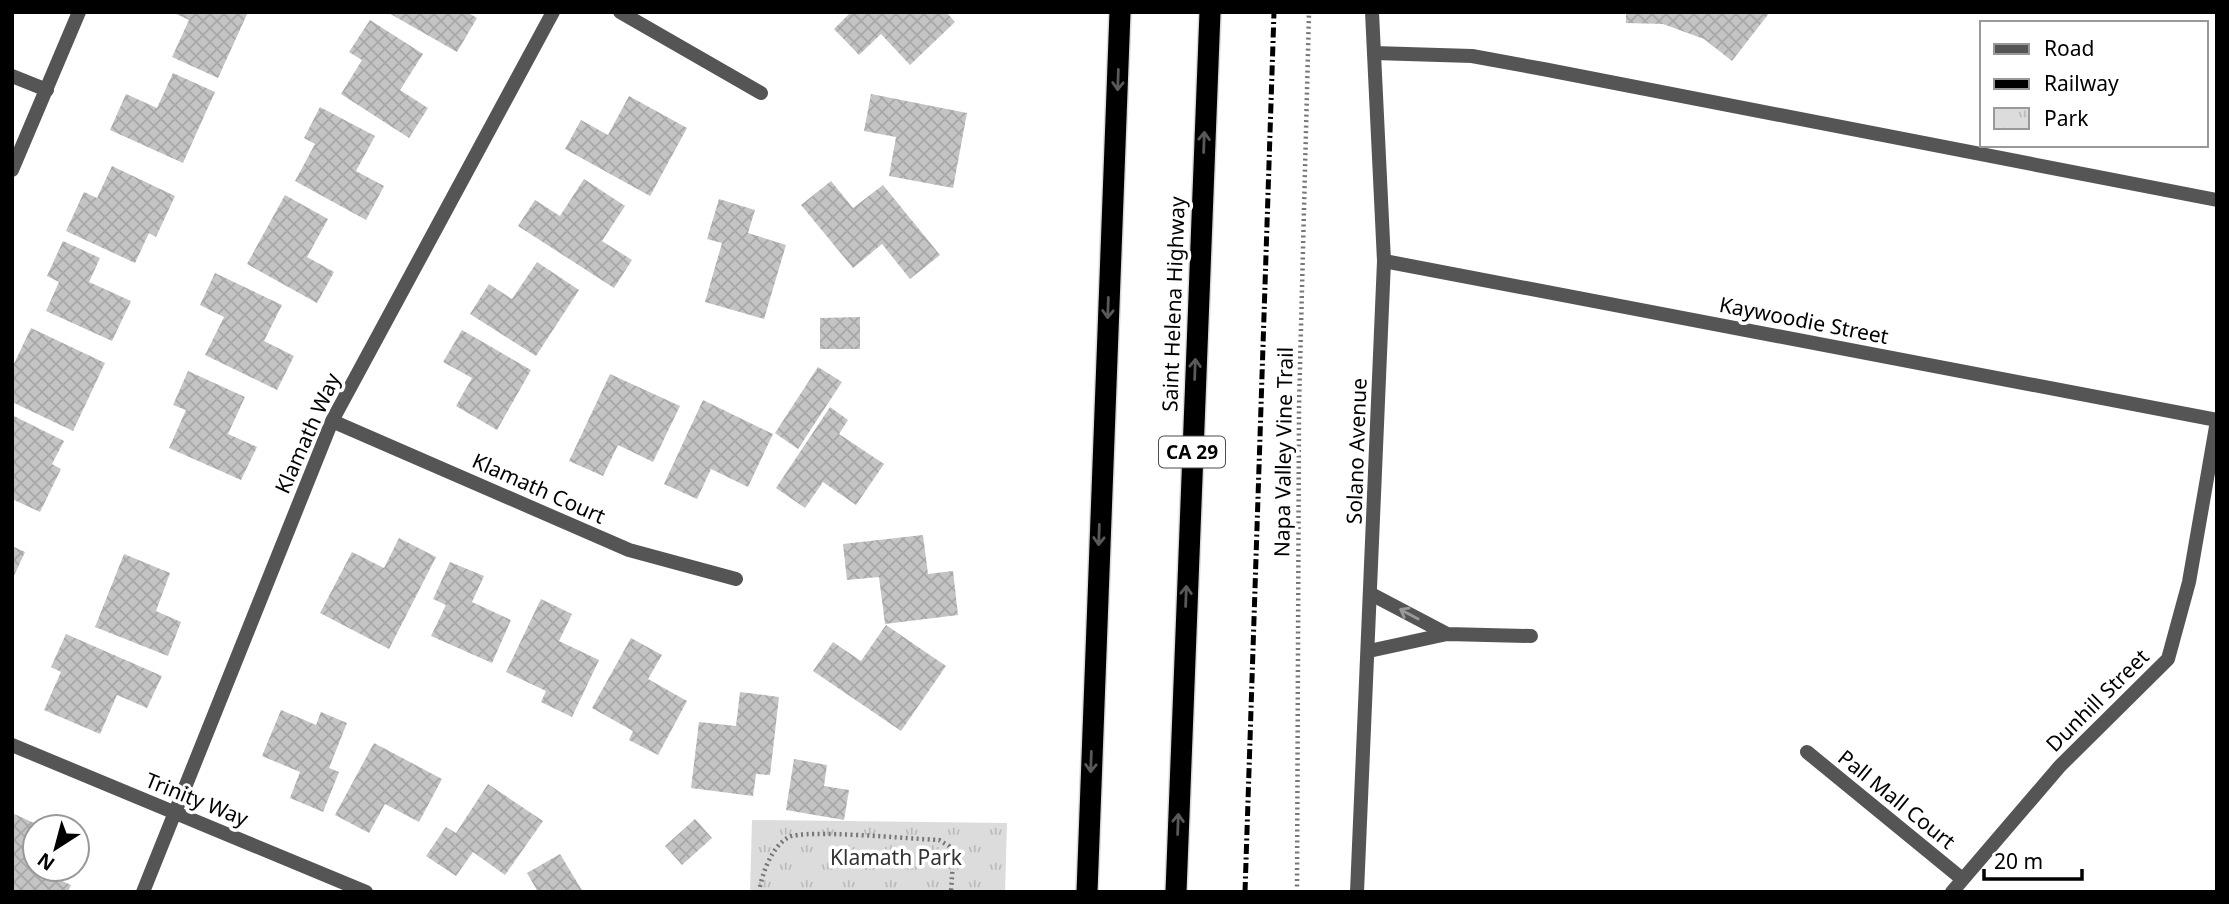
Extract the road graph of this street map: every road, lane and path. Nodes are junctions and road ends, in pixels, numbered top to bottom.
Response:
1 (79, 12) edge
2 (552, 12) edge
3 (620, 12) edge
4 (1120, 12) edge
5 (1210, 12) edge
6 (1309, 12) edge
7 (1372, 12) edge
8 (1374, 53) junction
9 (12, 76) edge
10 (47, 90) junction
11 (761, 93) dead end
12 (12, 170) edge
13 (2217, 200) edge
14 (1384, 261) junction
15 (2217, 420) edge
16 (332, 421) junction
17 (736, 579) dead end
18 (1371, 594) junction
19 (1447, 634) junction
20 (1531, 636) dead end
21 (1369, 652) junction
22 (12, 745) edge
23 (1807, 752) dead end
24 (176, 813) junction
25 (1961, 878) junction
26 (143, 892) edge
27 (366, 892) edge
28 (759, 892) edge
29 (951, 892) edge
30 (1087, 892) edge
31 (1176, 892) edge
32 (1297, 892) edge
33 (1357, 892) edge
34 (1952, 892) edge

1 - 10 street
2 - 16 street, Klamath Way
3 - 11 street
4 -> 30 highway
31 -> 5 highway, Saint Helena Highway / CA 29
6 - 32 path, Napa Valley Vine Trail
7 - 8 street, Solano Avenue
8 - 13 street
8 - 14 street, Solano Avenue
9 - 10 street
10 - 12 street
14 - 15 street, Kaywoodie Street
14 - 18 street, Solano Avenue
15 - 25 street, Dunhill Street
16 - 17 street, Klamath Court
16 - 24 street, Klamath Way
19 -> 18 street
18 - 21 street, Solano Avenue
19 - 20 street
19 - 21 street
21 - 33 street, Solano Avenue
22 - 24 street, Trinity Way
23 - 25 street, Pall Mall Court
24 - 26 street, Klamath Way
24 - 27 street, Trinity Way
25 - 34 street, Dunhill Street
28 - 29 path

